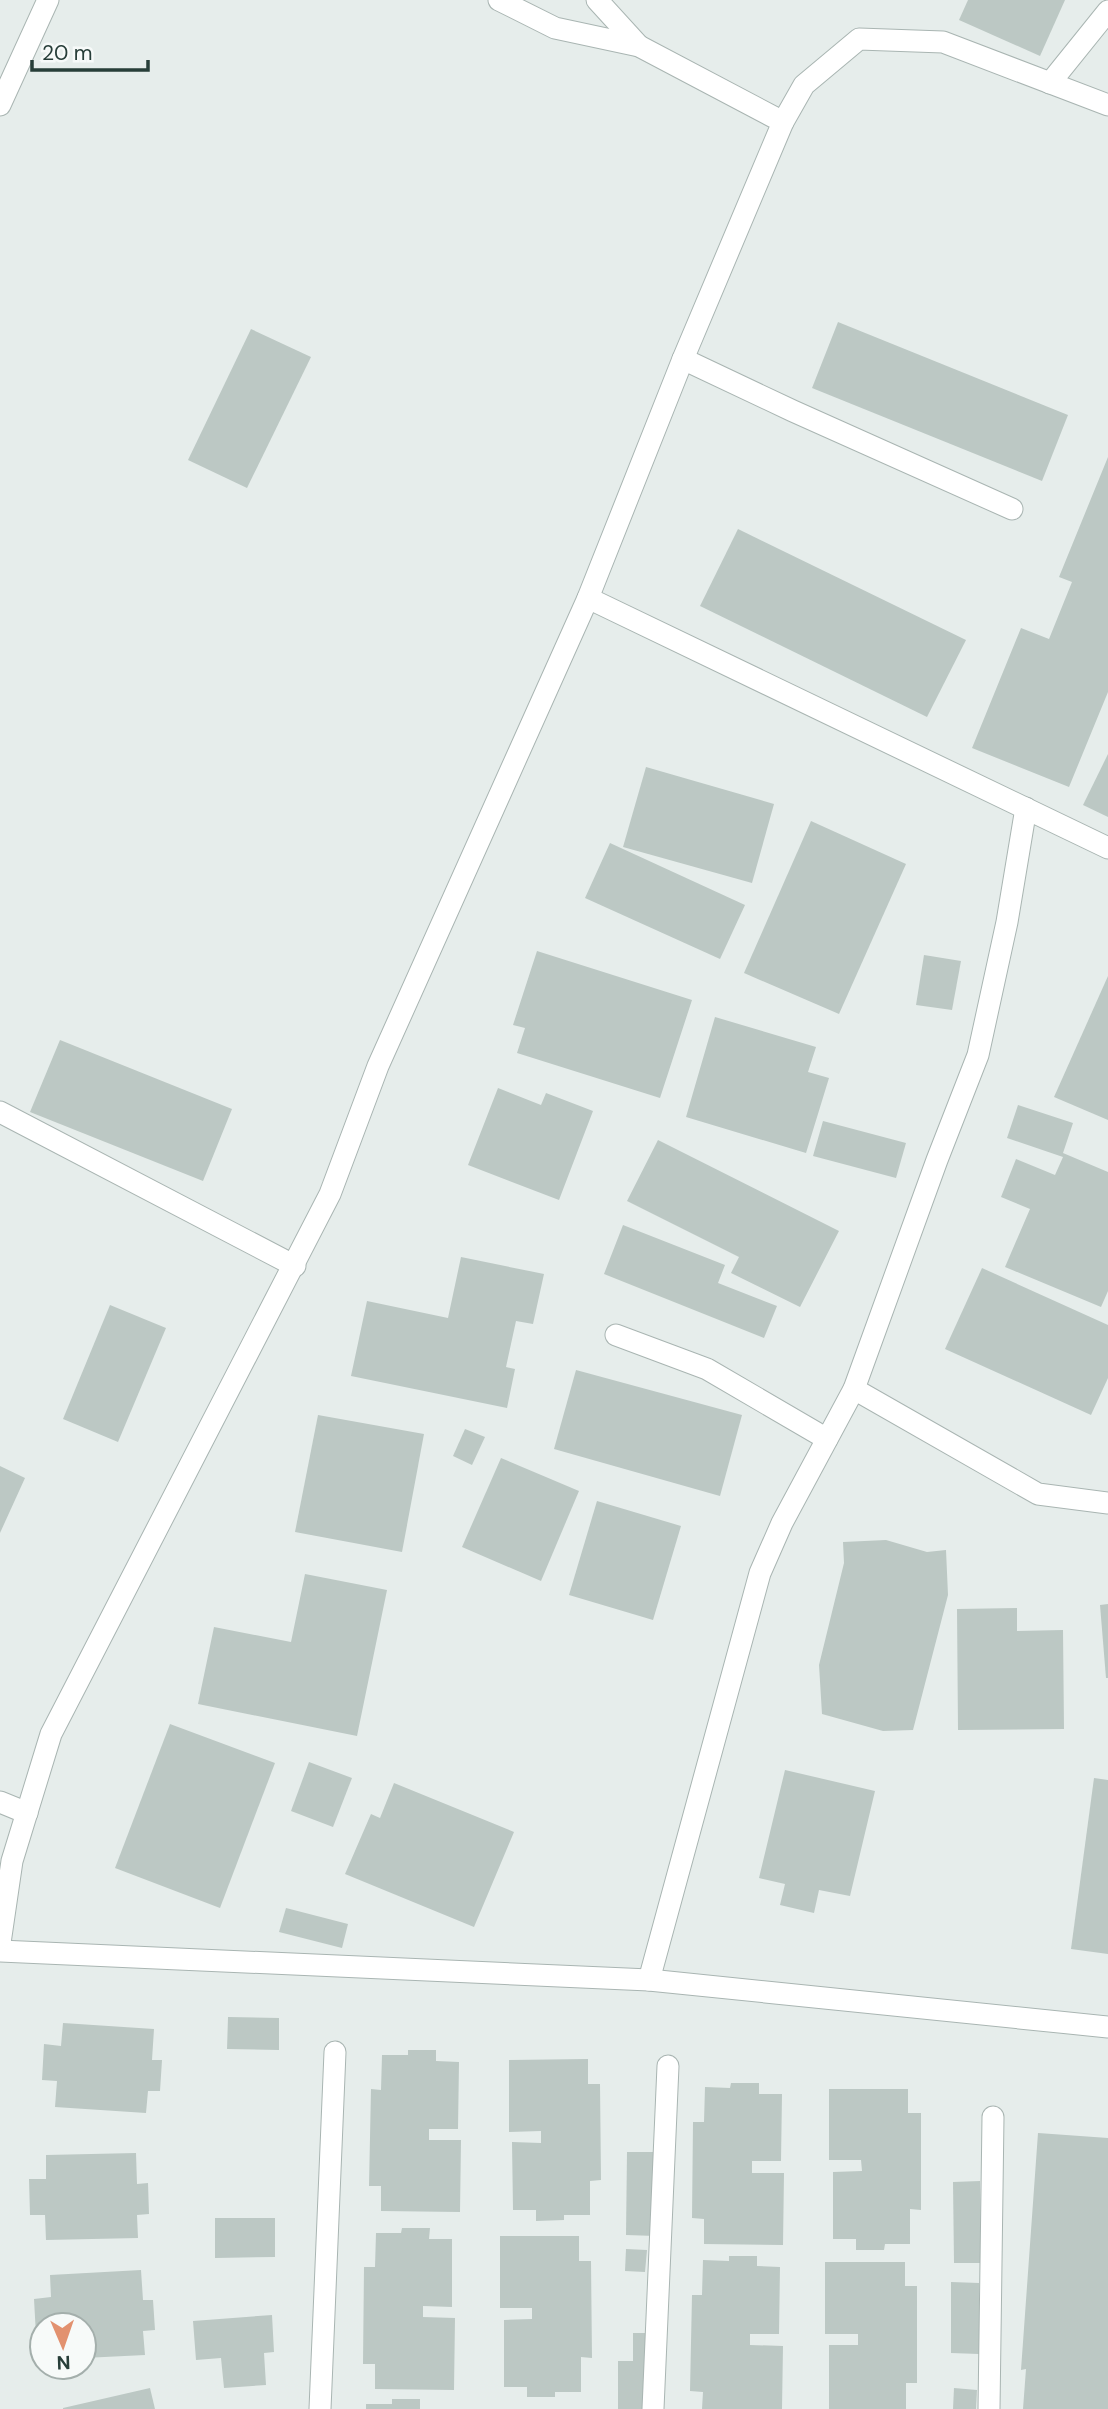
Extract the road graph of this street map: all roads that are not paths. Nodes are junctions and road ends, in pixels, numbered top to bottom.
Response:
1 (48, 0) edge
2 (499, 0) edge
3 (597, 0) edge
4 (1108, 11) edge
5 (639, 46) junction
6 (1050, 83) junction
7 (0, 105) edge
8 (1108, 105) edge
9 (783, 122) junction
10 (683, 359) junction
11 (1012, 509) dead end
12 (588, 598) junction
13 (1026, 808) junction
14 (1108, 848) edge
15 (0, 1112) edge
16 (295, 1266) junction
17 (616, 1335) dead end
18 (854, 1390) junction
19 (827, 1439) junction
20 (1108, 1503) edge
21 (0, 1802) edge
22 (27, 1813) junction
23 (0, 1943) edge
24 (0, 1951) edge
25 (649, 1980) junction
26 (1108, 2027) edge
27 (335, 2052) dead end
28 (668, 2066) dead end
29 (993, 2117) dead end
30 (320, 2409) edge
31 (653, 2409) edge
32 (989, 2409) edge

1 - 7 street
2 - 5 street
3 - 5 street
4 - 6 street
5 - 9 street
6 - 8 street
6 - 9 street
9 - 10 street
10 - 11 street
10 - 12 street
12 - 13 street
12 - 16 street
13 - 14 street
13 - 18 street
15 - 16 street
16 - 22 street
17 - 19 street
18 - 19 street
18 - 20 street
19 - 25 street
21 - 22 street
22 - 23 street
24 - 25 street
25 - 26 street
27 - 30 street
28 - 31 street
29 - 32 street

